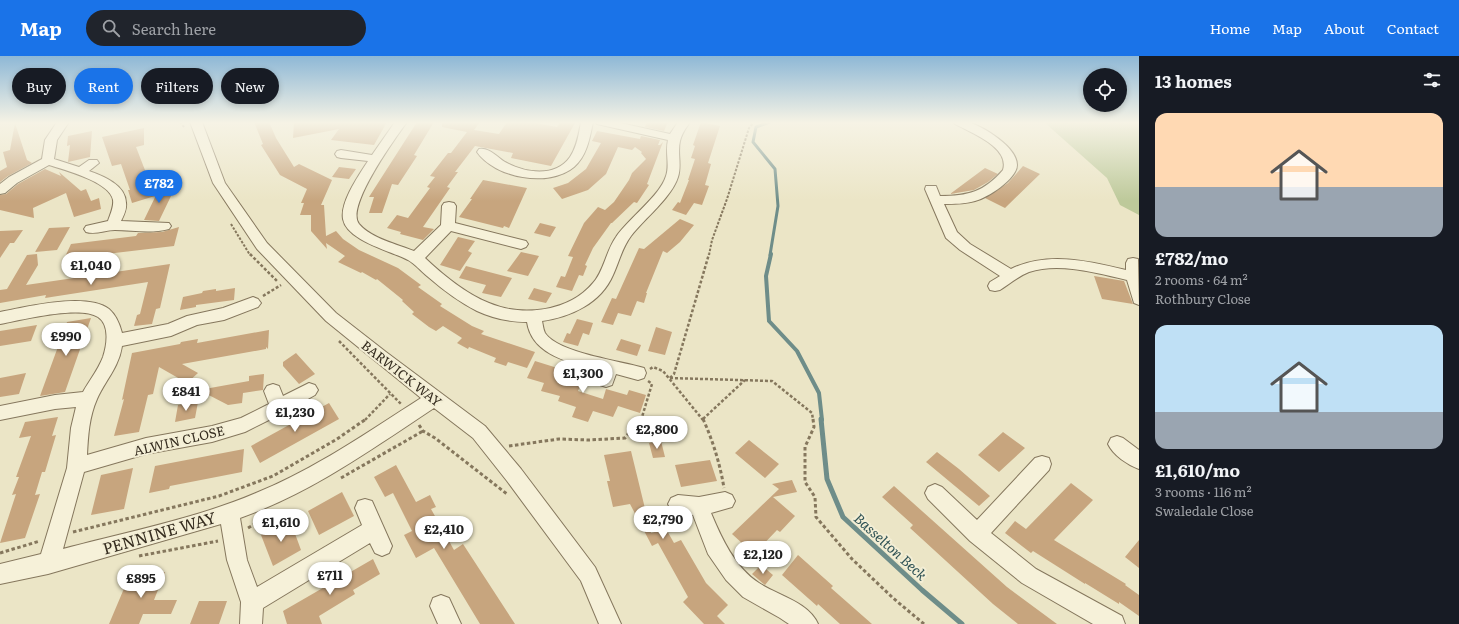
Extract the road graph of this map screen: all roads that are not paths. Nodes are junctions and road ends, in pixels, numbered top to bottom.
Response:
1 (49, 149) edge
2 (203, 149) edge
3 (384, 149) edge
4 (580, 149) edge
5 (673, 149) edge
6 (1001, 149) edge
7 (483, 152) dead end
8 (341, 154) dead end
9 (377, 159) junction
10 (48, 161) junction
11 (493, 161) junction
12 (93, 163) dead end
13 (480, 168) dead end
14 (79, 172) junction
15 (0, 190) edge
16 (449, 206) dead end
17 (113, 225) junction
18 (164, 226) dead end
19 (448, 226) junction
20 (91, 229) dead end
21 (521, 244) dead end
22 (416, 258) junction
23 (1010, 276) junction
24 (995, 286) dead end
25 (1139, 299) edge
26 (253, 303) road end
27 (534, 317) junction
28 (0, 318) edge
29 (114, 341) junction
30 (638, 373) road end
31 (309, 390) dead end
32 (435, 398) junction
33 (88, 399) junction
34 (0, 413) edge
35 (1117, 444) dead end
36 (1139, 461) edge
37 (1042, 464) dead end
38 (76, 466) junction
39 (935, 493) dead end
40 (725, 501) road end
41 (678, 504) dead end
42 (699, 506) junction
43 (365, 508) dead end
44 (229, 512) junction
45 (977, 534) junction
46 (48, 564) junction
47 (0, 574) edge
48 (252, 602) junction
49 (251, 624) edge
50 (610, 624) edge
51 (807, 624) edge
52 (1114, 624) edge

1 - 10 street
2 - 32 street, BARWICK WAY
3 - 9 street
4 - 11 street
5 - 27 street
6 - 23 street
7 - 11 street
8 - 9 street
9 - 22 street
10 - 14 street
10 - 15 street
11 - 13 street
12 - 14 street
14 - 17 street
16 - 19 street
17 - 18 street
17 - 20 street
19 - 21 street
19 - 22 street
22 - 27 street
23 - 24 street
23 - 25 street
26 - 29 street
27 - 30 street
28 - 29 street
29 - 33 street
31 - 38 street, ALWIN CLOSE
32 - 44 street, PENNINE WAY
32 - 50 street, BARWICK WAY
33 - 34 street
33 - 38 street
35 - 36 street
37 - 45 street
38 - 46 street
39 - 45 street
40 - 42 street
41 - 42 street
42 - 51 street
43 - 48 street
44 - 46 street, PENNINE WAY
44 - 48 street
45 - 52 street
46 - 47 street, PENNINE WAY
48 - 49 street

